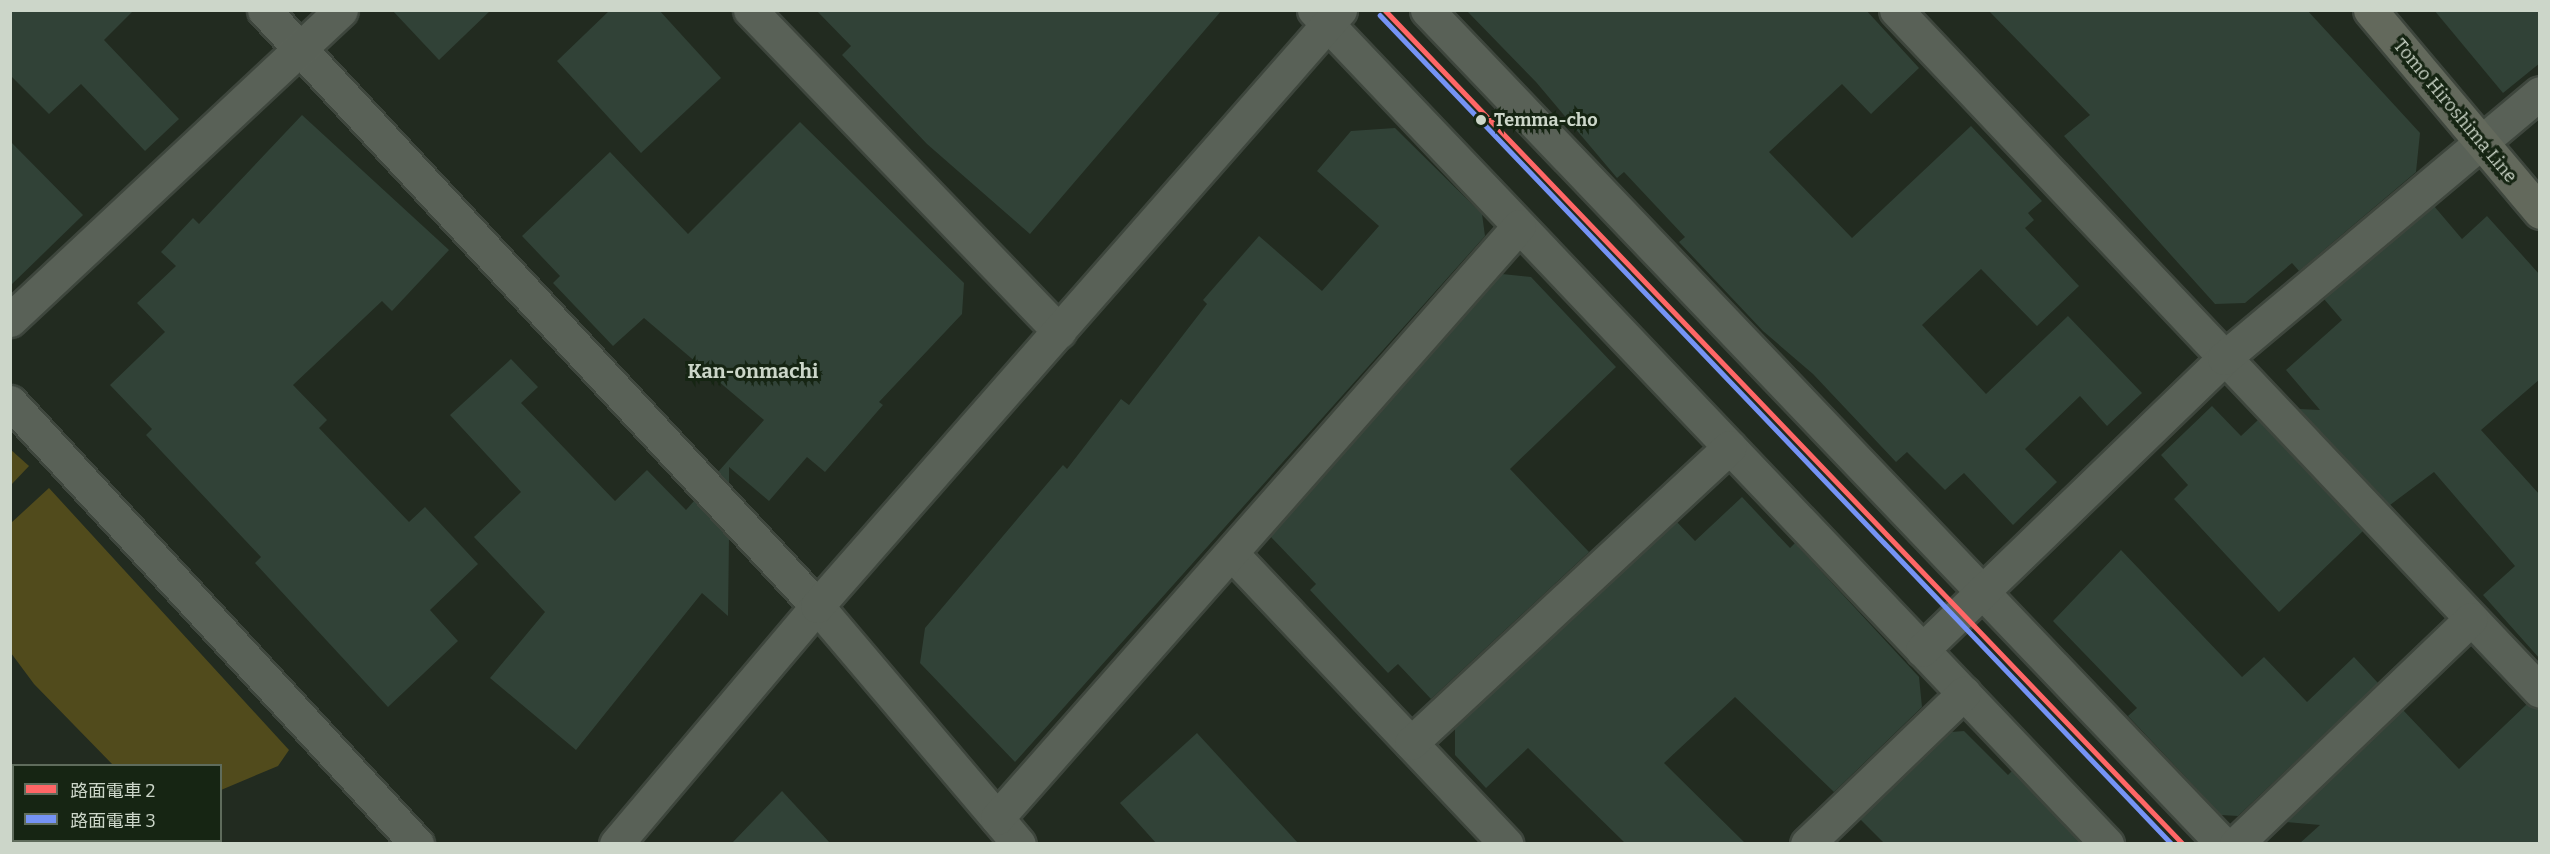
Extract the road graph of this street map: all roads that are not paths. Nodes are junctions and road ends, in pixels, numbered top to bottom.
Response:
1 (264, 10) edge
2 (341, 10) edge
3 (750, 10) edge
4 (1427, 10) edge
5 (1896, 10) edge
6 (2370, 10) edge
7 (1327, 15) edge
8 (300, 50) junction
9 (2540, 93) edge
10 (2481, 142) junction
11 (2540, 212) edge
12 (1519, 226) junction
13 (10, 320) edge
14 (1059, 331) junction
15 (2224, 358) junction
16 (10, 402) edge
17 (1730, 447) junction
18 (1233, 555) junction
19 (1979, 594) junction
20 (817, 606) junction
21 (2471, 619) junction
22 (1922, 650) junction
23 (2540, 692) edge
24 (1964, 693) junction
25 (1411, 743) junction
26 (997, 818) junction
27 (417, 843) edge
28 (616, 843) edge
29 (1019, 843) edge
30 (1506, 843) edge
31 (1807, 843) edge
32 (2107, 843) edge
33 (2223, 843) edge
34 (2236, 843) edge

1 - 8 street
2 - 8 street
3 - 14 street
4 - 19 street
5 - 15 street
6 - 10 main road, Tomo Hiroshima Line
7 - 12 street
7 - 14 street
8 - 13 street
8 - 20 street
9 - 10 street
10 - 11 main road, Tomo Hiroshima Line
10 - 15 street
12 - 17 street
12 - 18 street
14 - 20 street
15 - 19 street
15 - 21 street
16 - 27 street
17 - 22 street
17 - 25 street
18 - 25 street
18 - 26 street
19 - 22 street
19 - 33 street
20 - 26 street
20 - 28 street
21 - 23 street
21 - 34 street
22 - 24 street
24 - 31 street
24 - 32 street
25 - 30 street
26 - 29 street

